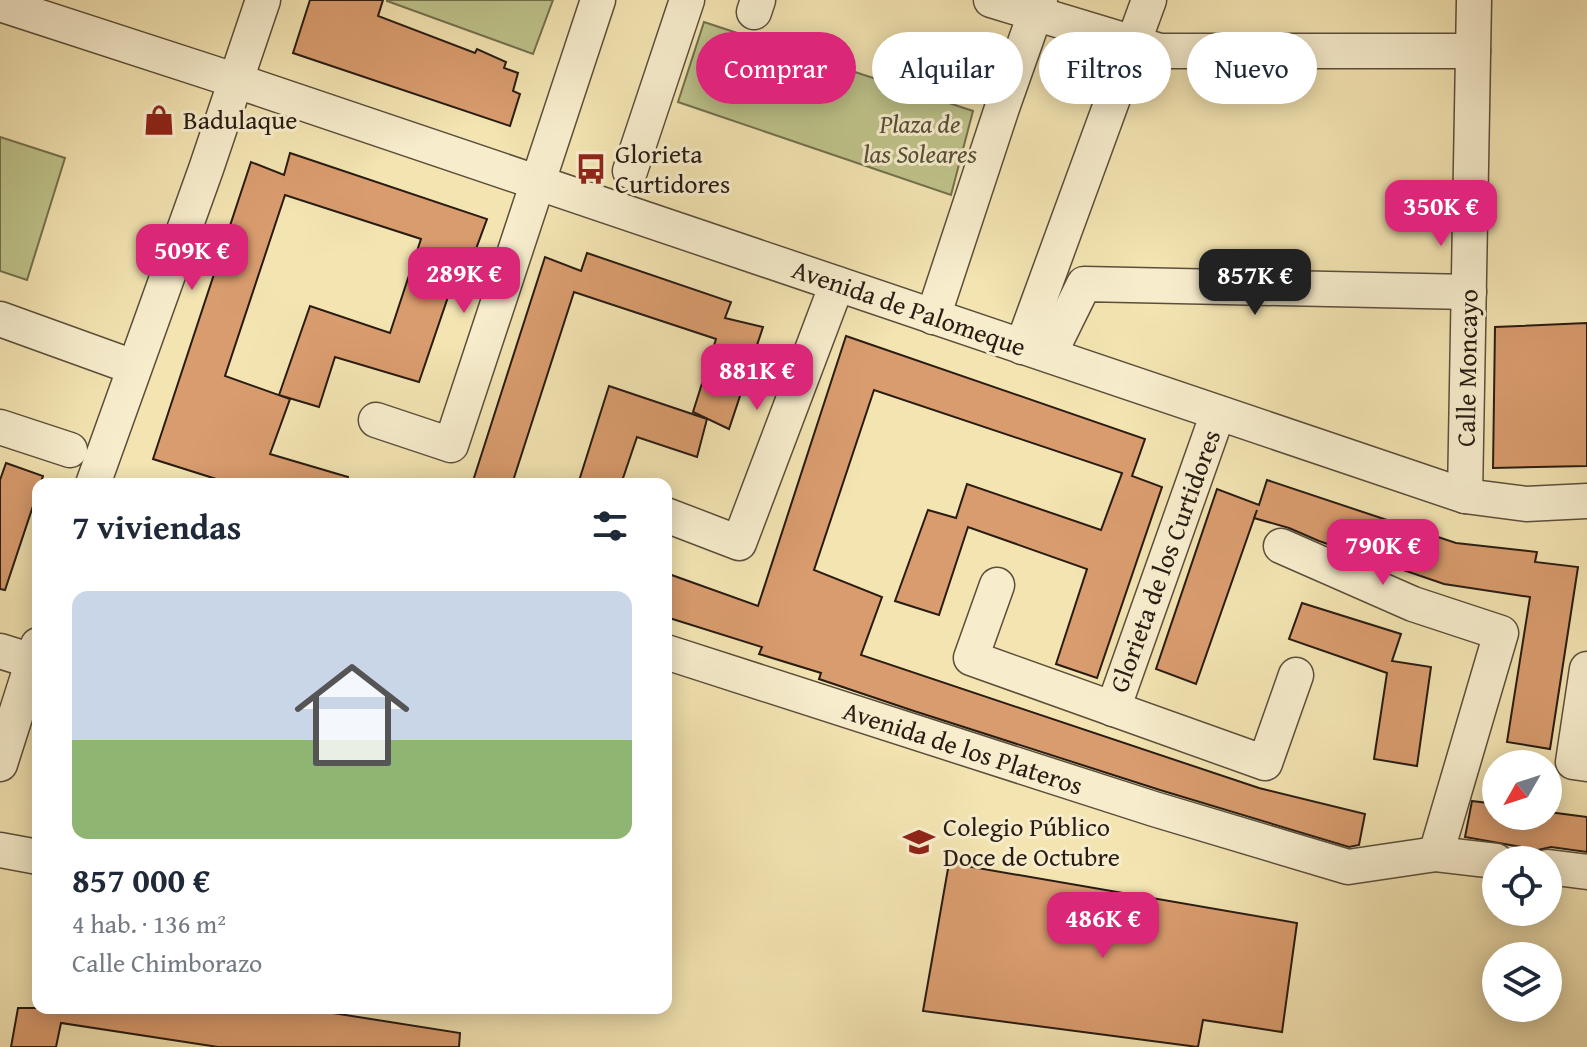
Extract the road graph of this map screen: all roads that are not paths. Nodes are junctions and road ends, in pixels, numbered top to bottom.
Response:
1 (263, 0) edge
2 (598, 0) edge
3 (687, 0) edge
4 (991, 0) edge
5 (1149, 0) edge
6 (1474, 0) edge
7 (0, 4) edge
8 (1038, 7) edge
9 (1105, 32) edge
10 (1138, 32) edge
11 (1171, 51) edge
12 (1473, 51) junction
13 (237, 81) junction
14 (1114, 104) edge
15 (630, 171) dead end
16 (538, 183) junction
17 (837, 284) junction
18 (1469, 292) junction
19 (933, 317) junction
20 (0, 319) edge
21 (1035, 351) junction
22 (133, 367) junction
23 (1218, 413) junction
24 (376, 420) dead end
25 (0, 427) edge
26 (70, 450) dead end
27 (95, 478) edge
28 (1465, 496) junction
29 (1587, 501) edge
30 (672, 517) edge
31 (1281, 546) dead end
32 (997, 585) dead end
33 (0, 651) edge
34 (32, 653) edge
35 (672, 654) edge
36 (32, 663) edge
37 (1587, 669) edge
38 (1296, 675) dead end
39 (1113, 709) junction
40 (0, 764) edge
41 (1587, 764) edge
42 (0, 850) edge
43 (1436, 854) junction
44 (32, 856) edge
45 (1482, 859) edge
46 (1562, 869) edge
47 (1587, 872) edge

1 - 13 street
2 - 16 street
3 - 15 street
4 - 8 street
5 - 10 street
6 - 12 street, Calle Moncayo
7 - 13 street, Avenida de Palomeque
8 - 9 street
8 - 19 street
11 - 12 street
12 - 18 street, Calle Moncayo
13 - 16 street, Avenida de Palomeque
13 - 22 street
14 - 21 street
16 - 17 street, Avenida de Palomeque
16 - 24 street
17 - 19 street, Avenida de Palomeque
17 - 30 street
18 - 21 street
18 - 28 street, Calle Moncayo
19 - 21 street, Avenida de Palomeque
20 - 22 street
21 - 23 street, Avenida de Palomeque
22 - 27 street
23 - 28 street, Avenida de Palomeque
23 - 39 street, Glorieta de los Curtidores
25 - 26 street
28 - 29 street, Avenida de Palomeque
31 - 43 street
32 - 39 street, Glorieta de los Curtidores
33 - 34 street
35 - 43 street, Avenida de los Plateros
36 - 40 street
37 - 41 street
38 - 39 street, Glorieta de los Curtidores
42 - 44 street
43 - 45 street, Avenida de los Plateros
46 - 47 street

